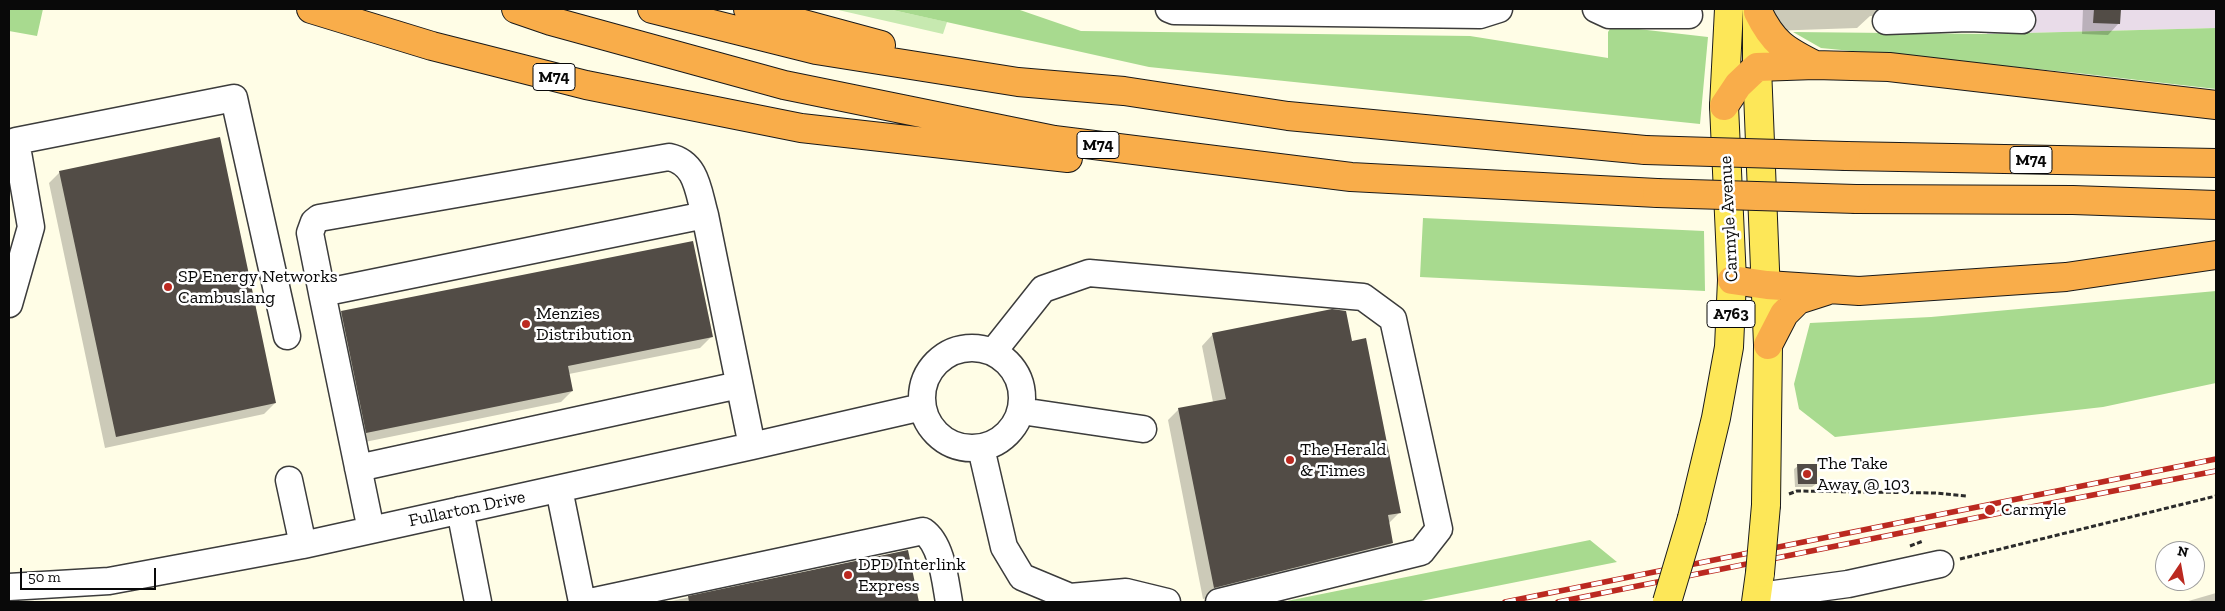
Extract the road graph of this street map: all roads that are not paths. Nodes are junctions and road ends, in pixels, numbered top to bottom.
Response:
1 (311, 9) edge
2 (516, 9) edge
3 (652, 9) edge
4 (748, 9) edge
5 (1169, 9) edge
6 (1499, 9) edge
7 (1596, 9) edge
8 (1729, 9) edge
9 (1757, 10) edge
10 (1968, 13) edge
11 (1688, 14) dead end
12 (2022, 20) dead end
13 (1886, 21) dead end
14 (1815, 65) junction
15 (1757, 67) junction
16 (1018, 82) junction
17 (2216, 105) edge
18 (1724, 106) junction
19 (2216, 163) edge
20 (1351, 177) junction
21 (2216, 205) edge
22 (704, 215) junction
23 (2216, 255) edge
24 (1732, 280) junction
25 (1767, 285) junction
26 (1827, 290) junction
27 (322, 293) junction
28 (9, 304) edge
29 (287, 336) dead end
30 (1768, 345) junction
31 (993, 352) junction
32 (739, 385) junction
33 (922, 407) junction
34 (1021, 411) junction
35 (1143, 429) dead end
36 (752, 446) junction
37 (981, 448) junction
38 (358, 468) junction
39 (290, 480) dead end
40 (559, 488) junction
41 (460, 510) junction
42 (371, 530) junction
43 (303, 545) junction
44 (1940, 564) road end
45 (9, 574) edge
46 (9, 587) edge
47 (1758, 594) edge
48 (9, 602) edge
49 (478, 602) edge
50 (582, 602) edge
51 (590, 602) edge
52 (949, 602) edge
53 (1167, 602) edge
54 (1219, 602) edge
55 (1667, 602) edge

1 - 20 highway, M74
2 - 20 highway, M74
3 - 16 highway, M74
4 - 16 highway, M74
5 - 6 street
7 - 11 street
8 - 18 main road, Carmyle Avenue / A763
9 - 14 highway
9 - 15 main road, Carmyle Avenue / A763
10 - 12 street
10 - 13 street
14 - 15 highway
14 - 17 highway
15 - 18 highway
15 - 25 main road, Carmyle Avenue / A763
16 - 19 highway, M74, bridge
18 - 24 main road, Carmyle Avenue / A763
20 - 21 highway, M74, bridge
22 - 27 street
22 - 27 street
22 - 32 street
23 - 26 highway
24 - 25 highway
24 - 55 main road, Carmyle Avenue / A763, bridge
25 - 26 highway
25 - 30 main road, Carmyle Avenue / A763
26 - 30 highway, A763
27 - 38 street
28 - 29 street
30 - 47 main road, Carmyle Avenue / A763, bridge
31 - 33 street
31 - 34 street
31 - 54 street
32 - 36 street
32 - 38 street
33 - 36 street, Fullarton Drive
33 - 37 street
34 - 35 street
34 - 37 street
36 - 40 street, Fullarton Drive
37 - 53 street
38 - 42 street
39 - 43 street
40 - 41 street, Fullarton Drive
40 - 50 street
41 - 42 street, Fullarton Drive
41 - 49 street
42 - 43 street, Fullarton Drive
43 - 46 street, Fullarton Drive
44 - 47 street
45 - 46 street
46 - 48 street
51 - 52 street

